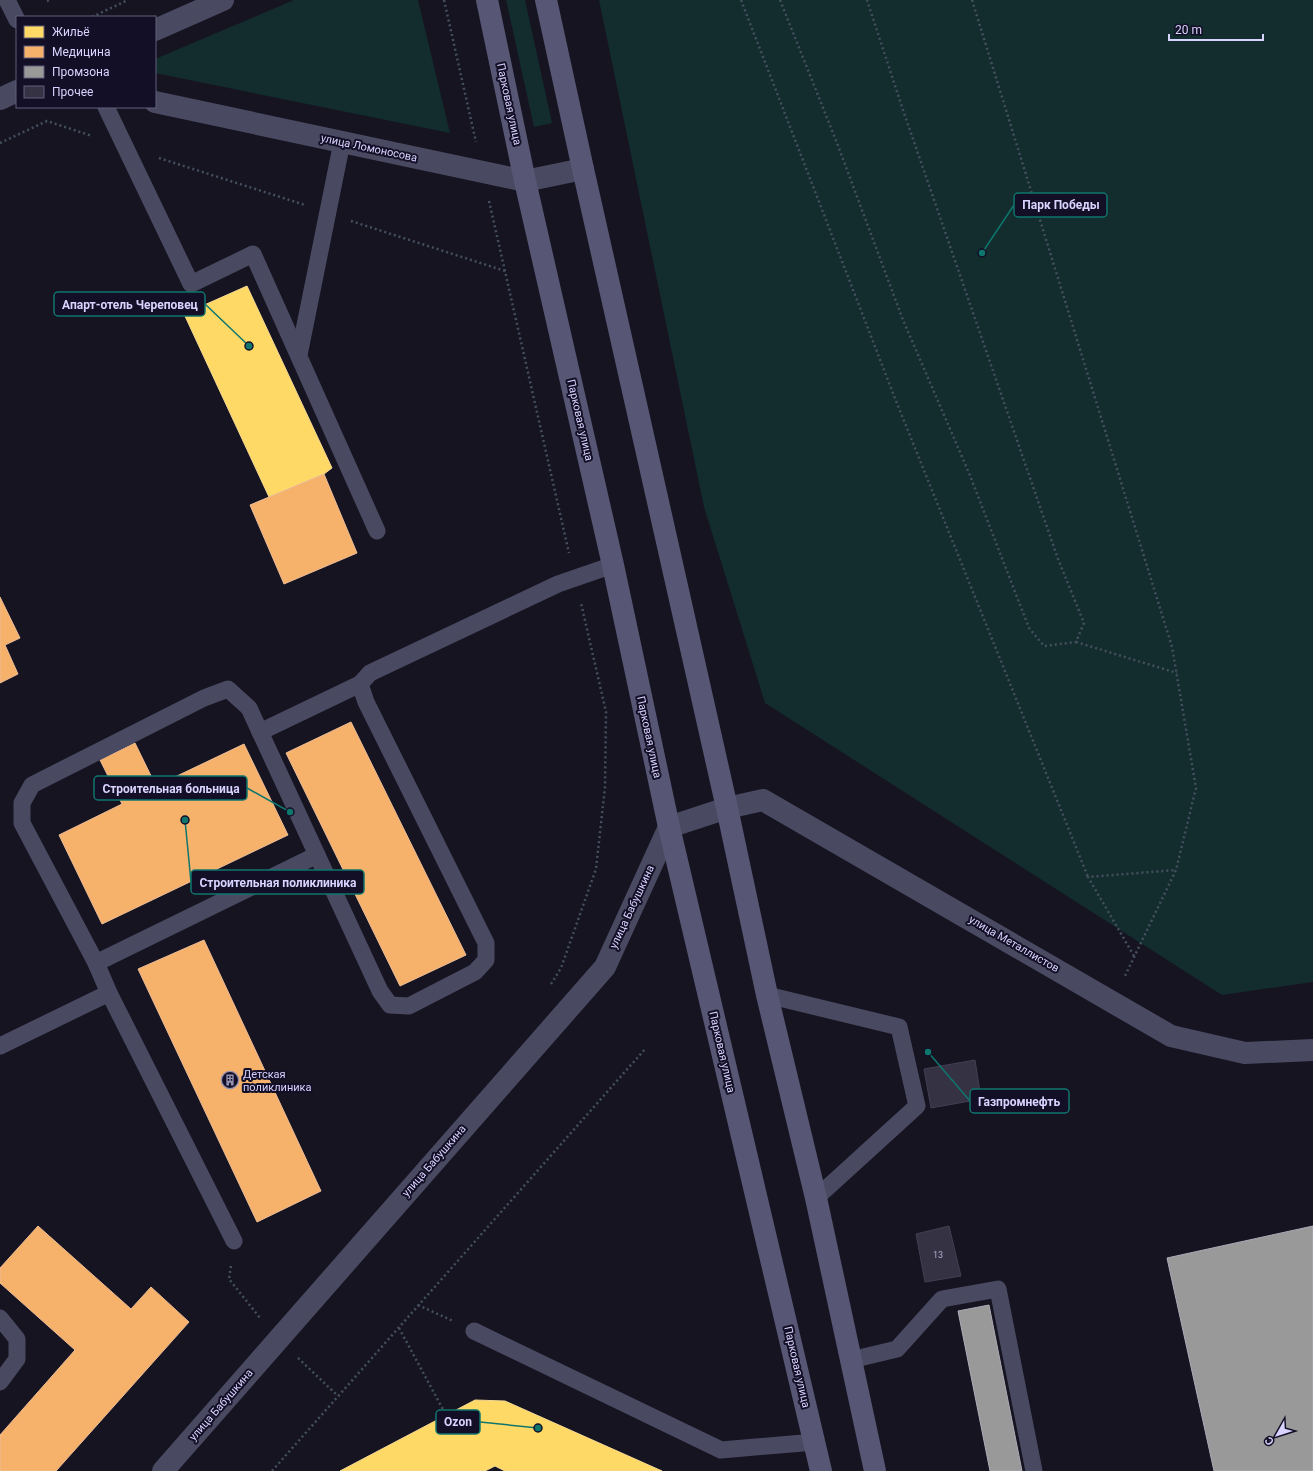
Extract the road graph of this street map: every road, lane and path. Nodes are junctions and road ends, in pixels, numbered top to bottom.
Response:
1 (7, 0) edge
2 (128, 0) edge
3 (223, 0) edge
4 (444, 0) edge
5 (487, 0) edge
6 (546, 0) edge
7 (741, 0) edge
8 (780, 0) edge
9 (868, 0) edge
10 (972, 0) edge
11 (94, 16) edge
12 (16, 18) edge
13 (156, 30) edge
14 (16, 91) edge
15 (0, 99) edge
16 (156, 102) edge
17 (106, 108) edge
18 (342, 142) junction
19 (0, 143) edge
20 (125, 146) junction
21 (583, 169) junction
22 (483, 172) junction
23 (525, 181) junction
24 (328, 213) junction
25 (505, 271) junction
26 (298, 355) junction
27 (377, 531) dead end
28 (613, 565) junction
29 (575, 578) junction
30 (1076, 642) junction
31 (1177, 673) junction
32 (360, 684) junction
33 (260, 732) junction
34 (727, 808) junction
35 (669, 827) junction
36 (317, 854) junction
37 (1176, 870) junction
38 (1088, 877) junction
39 (1134, 956) junction
40 (96, 963) junction
41 (549, 986) dead end
42 (109, 993) junction
43 (766, 995) junction
44 (1112, 1002) junction
45 (0, 1046) edge
46 (646, 1048) dead end
47 (1313, 1050) edge
48 (816, 1198) junction
49 (234, 1241) dead end
50 (418, 1305) junction
51 (0, 1318) edge
52 (399, 1328) junction
53 (474, 1331) joint
54 (851, 1360) junction
55 (0, 1382) edge
56 (446, 1415) dead end
57 (815, 1442) junction
58 (163, 1471) edge
59 (272, 1471) edge
60 (821, 1471) edge
61 (875, 1471) edge
62 (1034, 1471) edge

1 - 12 lane
2 - 11 path
3 - 13 street
4 - 22 path
5 - 23 main road, Парковая улица
6 - 21 main road
7 - 38 path
8 - 30 path
9 - 30 path
10 - 31 path
14 - 15 street
16 - 18 street, улица Ломоносова
17 - 20 lane
18 - 22 street, улица Ломоносова
18 - 24 lane
19 - 20 path
20 - 24 path
20 - 26 lane
21 - 23 street, улица Ломоносова
21 - 34 main road
22 - 23 street, улица Ломоносова
22 - 25 path
23 - 28 main road, Парковая улица
24 - 25 path
24 - 26 lane
25 - 29 path
26 - 27 lane
28 - 29 lane
28 - 35 main road, Парковая улица
29 - 32 lane
29 - 41 path
30 - 31 path
31 - 37 path
32 - 33 lane
32 - 36 lane
33 - 36 lane
33 - 40 lane
34 - 35 street, улица Металлистов
34 - 43 main road
34 - 44 street, улица Металлистов
35 - 57 main road, Парковая улица
35 - 58 street, улица Бабушкина
36 - 40 lane
37 - 38 path
37 - 39 path
38 - 39 path
39 - 44 path
40 - 42 lane
42 - 45 lane
42 - 49 lane
43 - 48 main road
43 - 48 lane
44 - 47 street, улица Металлистов
46 - 50 path
48 - 54 main road
50 - 52 path
50 - 53 path
51 - 55 lane
52 - 56 path
52 - 59 path
53 - 57 lane
54 - 61 main road
54 - 62 lane
57 - 60 main road, Парковая улица

